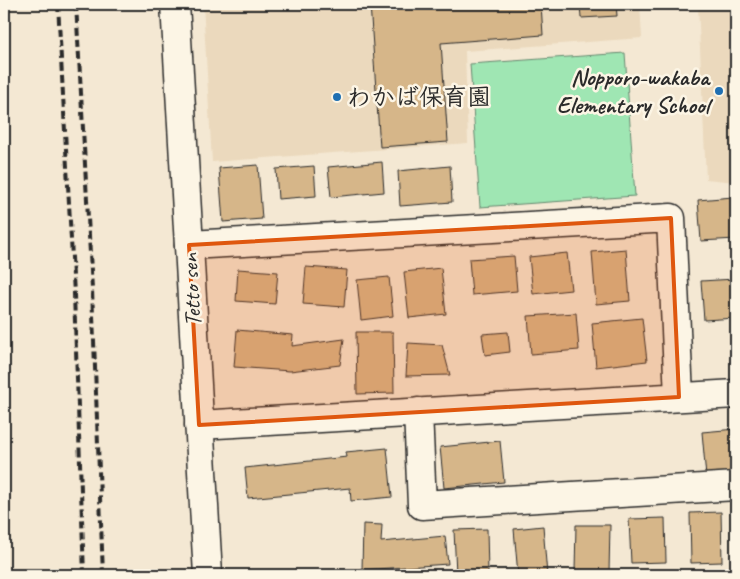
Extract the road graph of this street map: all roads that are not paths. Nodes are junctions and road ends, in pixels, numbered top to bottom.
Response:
1 (175, 4) edge
2 (189, 245) junction
3 (736, 394) edge
4 (679, 397) junction
5 (418, 412) junction
6 (199, 425) junction
7 (736, 486) edge
8 (208, 575) edge

1 - 2 street, Tetto sen
2 - 4 street
2 - 6 street, Tetto sen
3 - 4 street
4 - 5 street
5 - 6 street
5 - 7 street
6 - 8 street, Tetto sen

